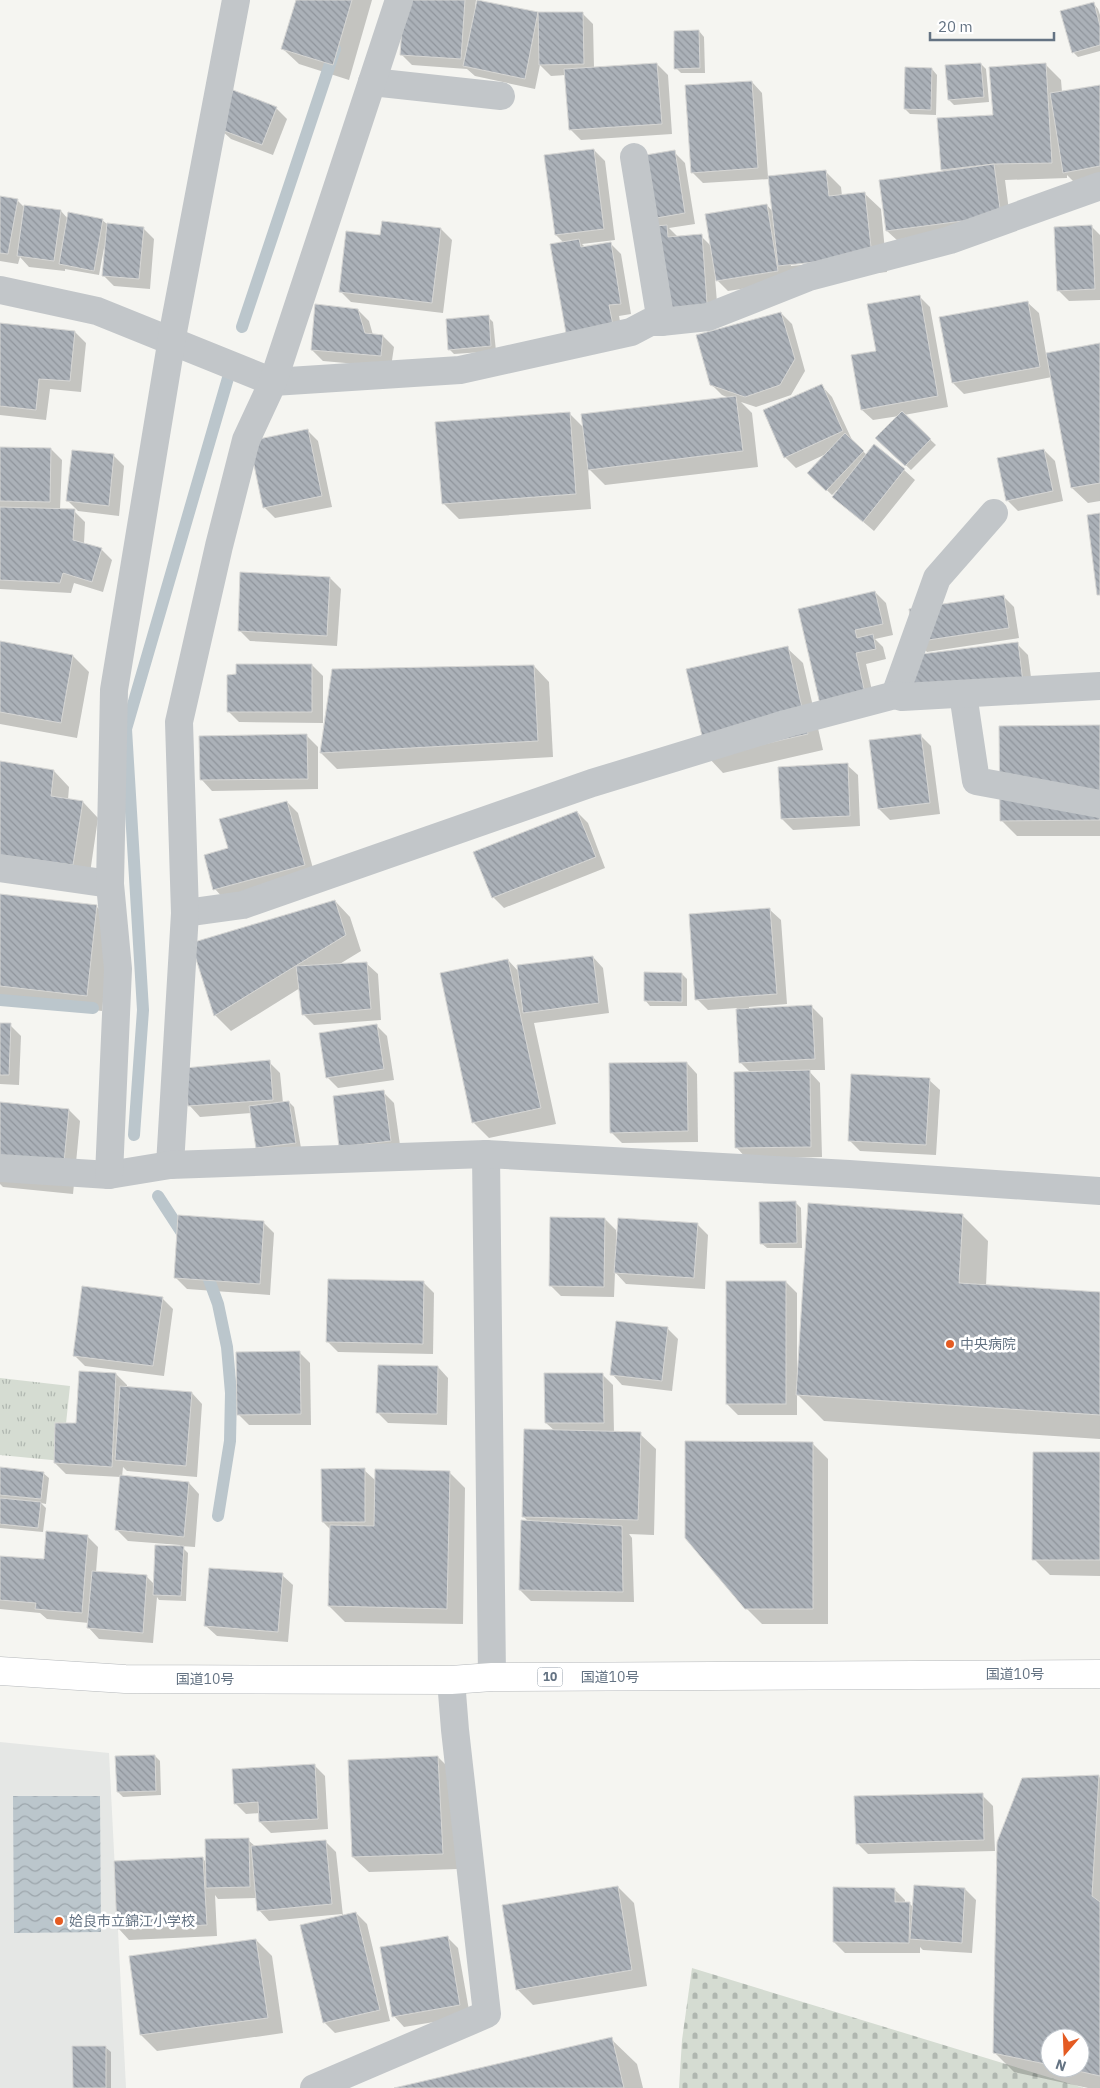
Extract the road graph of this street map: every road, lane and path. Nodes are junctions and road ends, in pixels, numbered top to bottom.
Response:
1 (236, 0) edge
2 (399, 0) edge
3 (372, 82) junction
4 (501, 96) dead end
5 (634, 157) dead end
6 (1100, 186) edge
7 (0, 290) edge
8 (661, 322) junction
9 (172, 342) junction
10 (273, 382) junction
11 (994, 513) dead end
12 (1100, 686) edge
13 (962, 694) junction
14 (895, 695) junction
15 (1100, 804) edge
16 (0, 868) edge
17 (110, 884) junction
18 (185, 913) junction
19 (486, 1154) junction
20 (170, 1164) junction
21 (0, 1168) edge
22 (109, 1175) junction
23 (1100, 1191) edge
24 (0, 1671) edge
25 (1100, 1674) edge
26 (492, 1677) junction
27 (451, 1680) junction
28 (314, 2088) edge

1 - 9 street
2 - 3 street
3 - 4 street
3 - 10 street
5 - 8 street
6 - 8 street
7 - 9 street
8 - 10 street
9 - 10 street
9 - 17 street
10 - 18 street
11 - 14 street
12 - 13 street
13 - 14 street
13 - 15 street
14 - 18 street
16 - 17 street
17 - 22 street
18 - 20 street
19 - 20 street
19 - 23 street
19 - 26 street
20 - 22 street
21 - 22 street
24 - 27 highway, 国道10号 / 10
25 - 26 highway, 国道10号 / 10
26 - 27 highway, 国道10号 / 10
27 - 28 street

